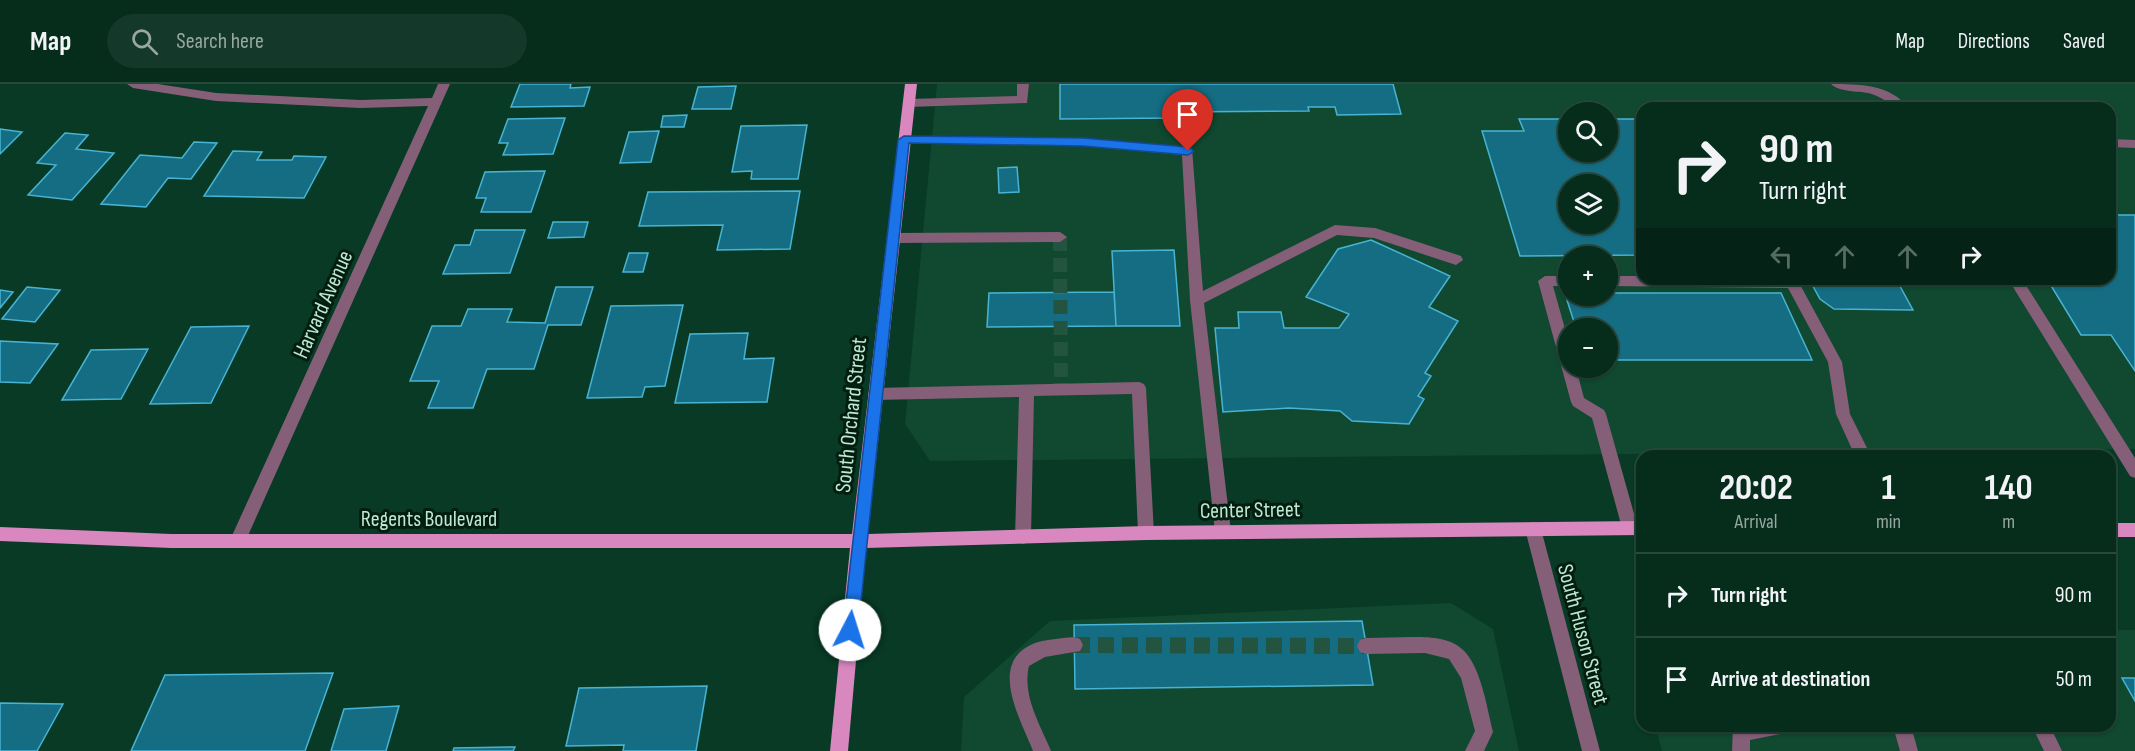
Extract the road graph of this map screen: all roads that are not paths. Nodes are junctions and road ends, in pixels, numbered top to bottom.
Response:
1 (133, 84) edge
2 (444, 84) edge
3 (911, 84) edge
4 (1023, 84) edge
5 (1837, 84) edge
6 (436, 102) junction
7 (1899, 102) edge
8 (909, 103) junction
9 (904, 140) junction
10 (2116, 143) edge
11 (2135, 144) edge
12 (1060, 237) dead end
13 (893, 238) junction
14 (1456, 260) dead end
15 (1558, 281) edge
16 (1618, 281) edge
17 (1636, 281) edge
18 (1793, 285) edge
19 (2018, 285) edge
20 (1197, 300) junction
21 (1027, 391) junction
22 (875, 394) junction
23 (1860, 450) edge
24 (2135, 471) edge
25 (1636, 528) edge
26 (1533, 529) junction
27 (2116, 530) edge
28 (2135, 530) edge
29 (1223, 532) junction
30 (1146, 533) junction
31 (0, 534) edge
32 (1023, 537) junction
33 (238, 540) junction
34 (859, 542) junction
35 (1074, 645) tunnel mouth
36 (1366, 646) tunnel mouth
37 (1761, 732) edge
38 (1904, 732) edge
39 (2044, 732) edge
40 (1742, 737) edge
41 (839, 751) edge
42 (1042, 751) edge
43 (1474, 751) edge
44 (1591, 751) edge
45 (1909, 751) edge
46 (2053, 751) edge

1 - 6 street
2 - 6 street, Harvard Avenue
3 - 8 main road, South Orchard Street
4 - 8 street
5 - 7 street
6 - 33 street, Harvard Avenue
8 - 9 main road, South Orchard Street
9 - 13 main road, South Orchard Street
9 - 20 street
10 - 11 street
12 - 13 street
13 - 22 main road, South Orchard Street
14 - 20 street
15 - 25 street
16 - 17 street
18 - 23 street
19 - 24 street
20 - 29 street
21 - 22 street
21 - 30 street
21 - 32 street
22 - 34 main road, South Orchard Street
25 - 26 main road, Center Street
26 - 29 main road, Center Street
26 - 44 street, South Huson Street
27 - 28 main road
29 - 30 main road, Center Street
30 - 32 main road, Center Street
31 - 33 main road, Regents Boulevard
32 - 34 main road, Center Street
33 - 34 main road, Regents Boulevard
34 - 41 main road, South Orchard Street
35 - 42 street
36 - 43 street
37 - 40 street
38 - 45 street
39 - 46 street

